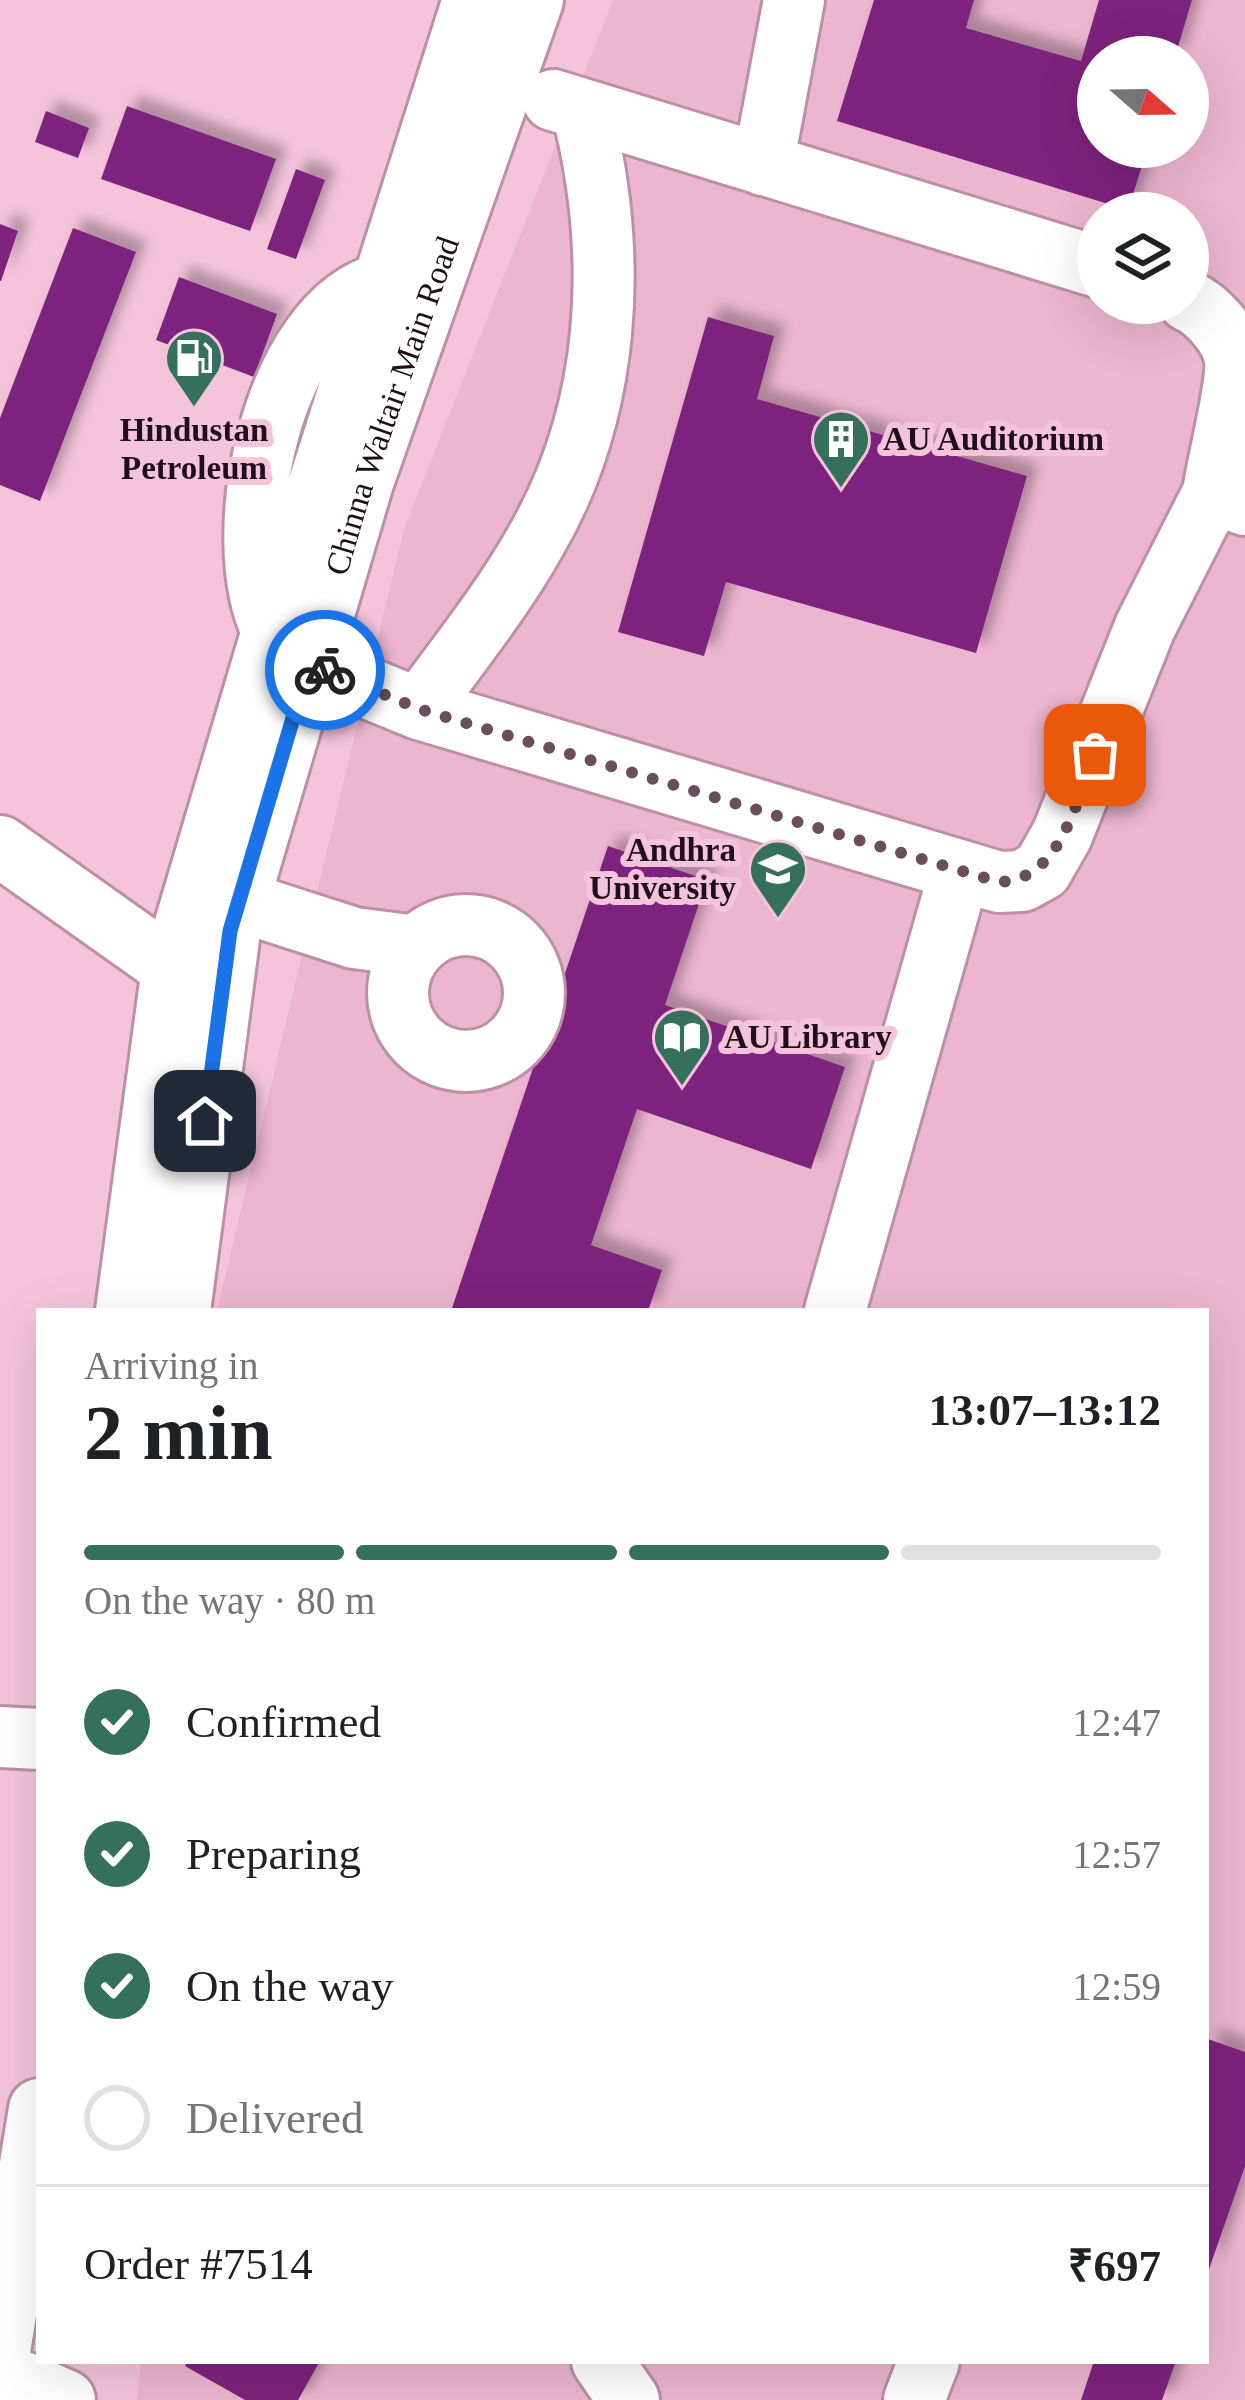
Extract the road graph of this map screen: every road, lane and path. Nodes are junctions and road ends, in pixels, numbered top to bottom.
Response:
1 (473, 0) edge
2 (533, 0) edge
3 (794, 0) edge
4 (504, 83) junction
5 (582, 110) junction
6 (763, 165) junction
7 (1077, 261) edge
8 (1223, 327) edge
9 (1229, 499) edge
10 (290, 647) junction
11 (419, 709) junction
12 (0, 846) edge
13 (960, 871) junction
14 (239, 901) junction
15 (416, 946) dead end
16 (172, 968) junction
17 (126, 1308) edge
18 (180, 1308) edge
19 (836, 1308) edge
20 (0, 1737) edge
21 (36, 1738) edge
22 (36, 2128) edge
23 (0, 2351) edge
24 (604, 2364) edge
25 (928, 2364) edge
26 (629, 2400) edge
27 (914, 2400) edge

1 - 10 street, Chinna Waltair Main Road
2 - 4 street, Chinna Waltair Main Road
3 - 6 street
4 - 5 street
4 - 10 street, Chinna Waltair Main Road
5 - 6 street
5 - 11 street
6 - 7 street
8 - 9 street
9 - 13 street
10 - 11 street
10 - 14 street, Chinna Waltair Main Road
10 - 16 street, Chinna Waltair Main Road
11 - 13 street
12 - 16 street
13 - 19 street
14 - 15 street
14 - 18 street, Chinna Waltair Main Road
16 - 17 street, Chinna Waltair Main Road
20 - 21 street
22 - 23 street
24 - 26 street
25 - 27 street

